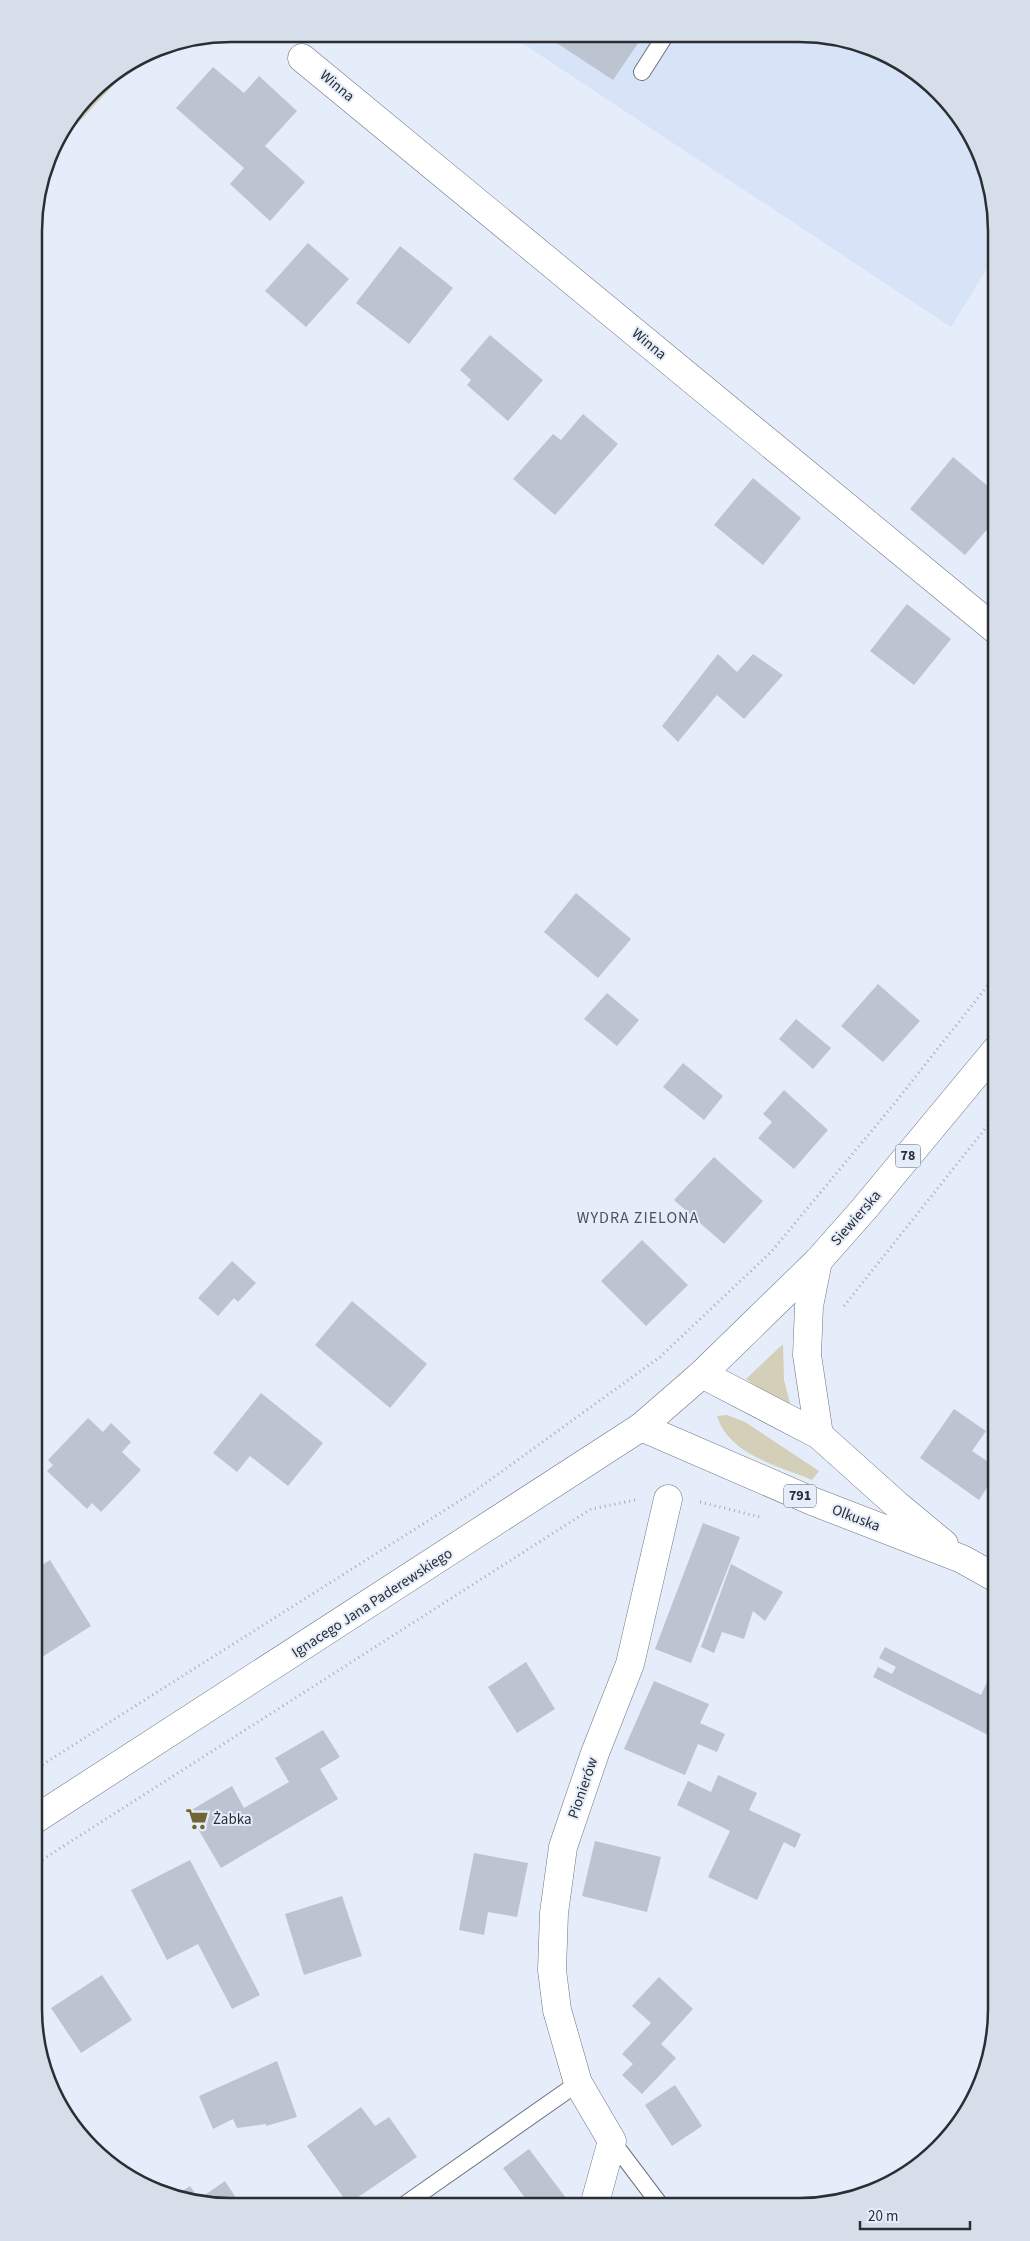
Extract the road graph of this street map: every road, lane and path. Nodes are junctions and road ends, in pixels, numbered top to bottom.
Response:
1 (661, 42) edge
2 (302, 58) dead end
3 (642, 72) dead end
4 (988, 623) edge
5 (988, 985) edge
6 (988, 1060) edge
7 (988, 1125) edge
8 (818, 1261) junction
9 (839, 1312) dead end
10 (702, 1374) junction
11 (641, 1427) junction
12 (819, 1435) junction
13 (668, 1498) junction
14 (768, 1519) dead end
15 (962, 1559) junction
16 (988, 1574) edge
17 (42, 1765) edge
18 (42, 1815) edge
19 (42, 1860) edge
20 (578, 2083) junction
21 (612, 2141) junction
22 (414, 2198) edge
23 (596, 2198) edge
24 (655, 2198) edge

1 - 3 lane
2 - 4 main road, Winna
5 - 17 path
6 - 8 main road, Siewierska / 78
7 - 9 path
8 - 10 main road, Siewierska / 78
8 - 12 main road
10 - 11 main road, Ignacego Jana Paderewskiego / 78
10 - 12 main road, Olkuska
11 - 15 main road, Olkuska / 791
11 - 18 main road, Ignacego Jana Paderewskiego
12 - 15 main road, Olkuska
13 - 14 path
13 - 19 path
13 - 20 main road, Pionierów
15 - 16 main road, Olkuska
20 - 21 main road, Pionierów
20 - 22 lane
21 - 23 main road
21 - 24 lane

